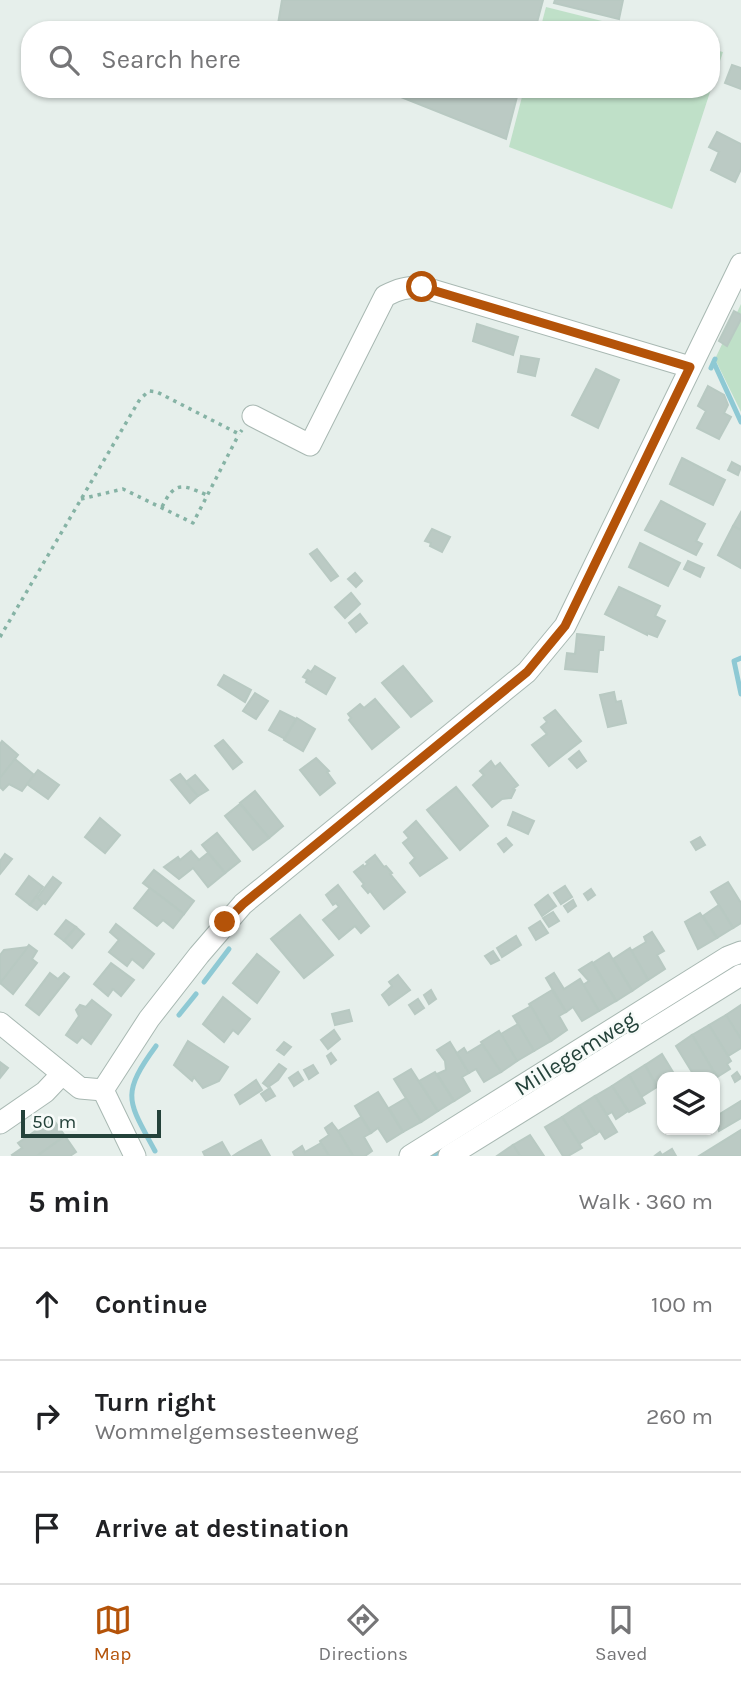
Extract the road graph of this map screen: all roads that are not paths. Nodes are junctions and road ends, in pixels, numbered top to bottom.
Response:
1 (741, 264) edge
2 (690, 367) junction
3 (253, 416) road end
4 (741, 952) edge
5 (741, 975) edge
6 (0, 1023) edge
7 (566, 1071) junction
8 (62, 1073) junction
9 (103, 1090) junction
10 (0, 1123) edge
11 (135, 1156) edge
12 (410, 1156) edge
13 (449, 1156) edge

1 - 2 street
2 - 3 street
2 - 9 street
4 - 7 street, Millegemweg
5 - 7 street, Millegemweg
6 - 8 street
7 - 12 street, Millegemweg
7 - 13 street, Millegemweg
8 - 9 street
8 - 10 street
9 - 11 street

